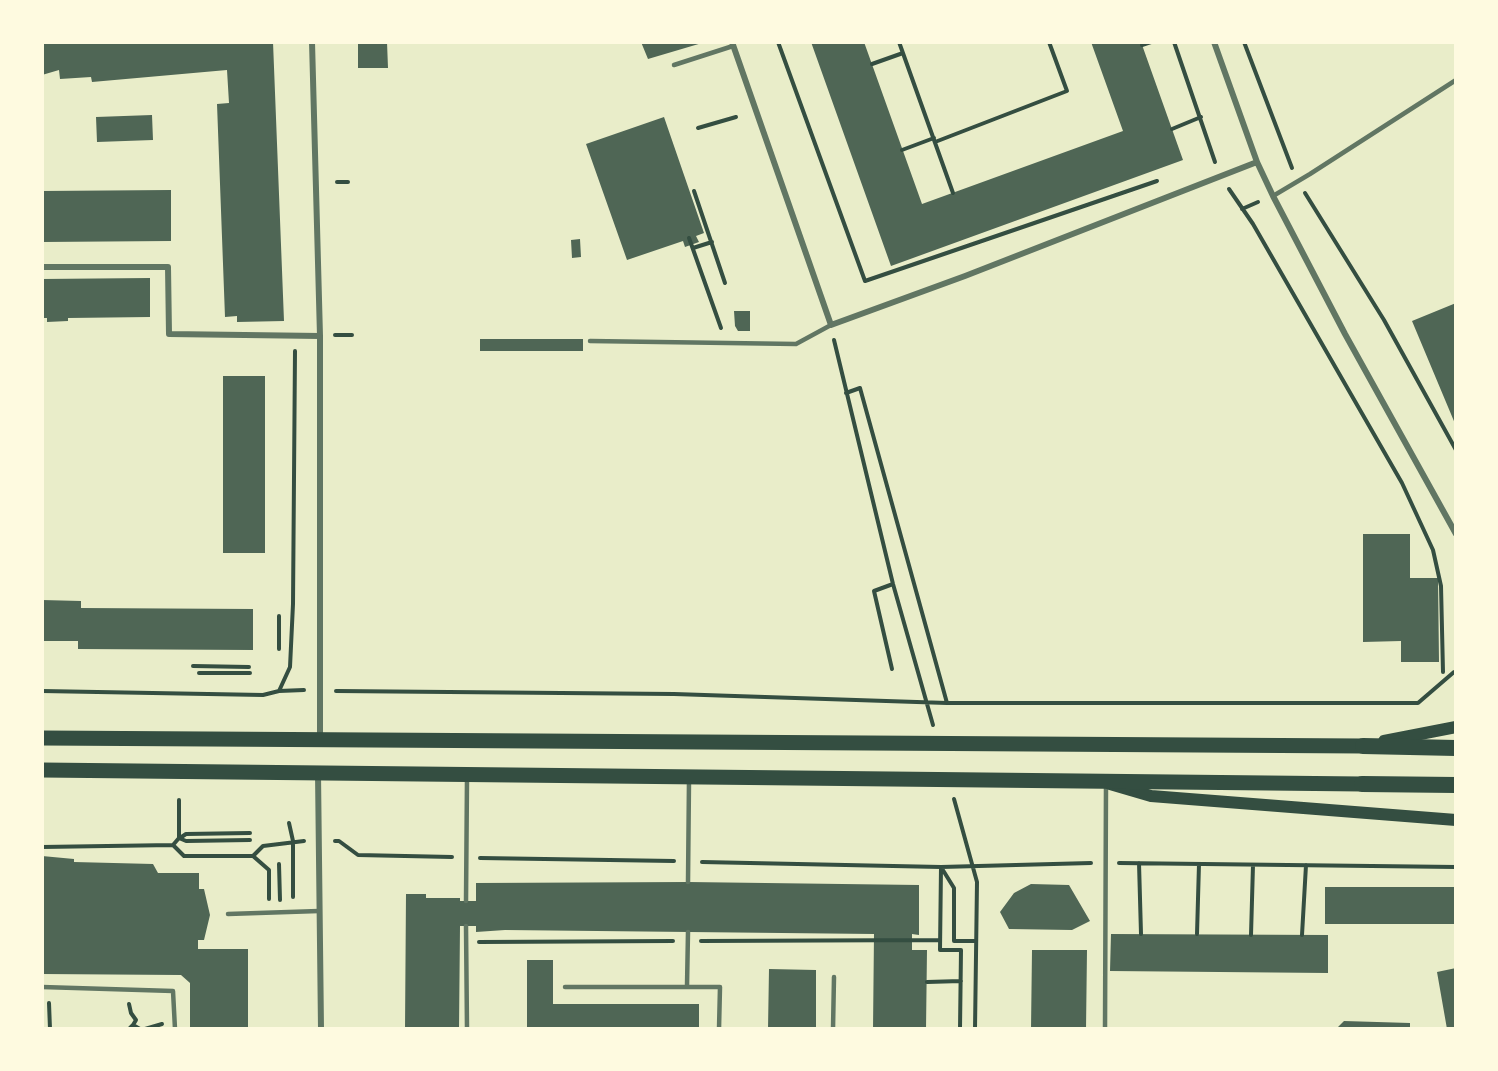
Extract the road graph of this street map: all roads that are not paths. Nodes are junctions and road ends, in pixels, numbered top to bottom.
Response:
1 (312, 42) edge
2 (1214, 42) edge
3 (732, 44) edge
4 (674, 66) dead end
5 (1456, 80) edge
6 (1257, 162) junction
7 (1273, 195) junction
8 (42, 267) edge
9 (831, 324) junction
10 (320, 336) junction
11 (590, 341) dead end
12 (1456, 534) edge
13 (1456, 727) edge
14 (42, 738) edge
15 (321, 741) junction
16 (1363, 746) junction
17 (1456, 748) edge
18 (42, 770) edge
19 (318, 773) junction
20 (466, 775) junction
21 (689, 778) junction
22 (1106, 783) junction
23 (1362, 784) joint
24 (1456, 785) edge
25 (1456, 820) edge
26 (688, 882) dead end
27 (466, 901) dead end
28 (320, 911) junction
29 (228, 914) dead end
30 (466, 926) dead end
31 (688, 932) dead end
32 (834, 977) dead end
33 (687, 986) junction
34 (42, 987) edge
35 (565, 987) dead end
36 (175, 1029) edge
37 (321, 1029) edge
38 (467, 1029) edge
39 (719, 1029) edge
40 (834, 1029) edge
41 (1105, 1029) edge

1 - 10 street
2 - 6 street
3 - 4 lane
3 - 9 street
5 - 7 lane
6 - 7 street
6 - 9 street
7 - 12 street
8 - 10 street
9 - 11 lane
10 - 15 street
13 - 16 main road
14 - 15 main road
15 - 16 main road
16 - 17 highway
18 - 19 main road
19 - 20 main road
19 - 28 street
20 - 21 main road
20 - 27 lane
21 - 22 main road
21 - 26 lane
22 - 23 main road
22 - 25 main road
22 - 41 lane
23 - 24 highway
28 - 29 lane
28 - 37 street
30 - 38 lane
31 - 33 lane
32 - 40 lane
33 - 35 lane
33 - 39 lane
34 - 36 lane

